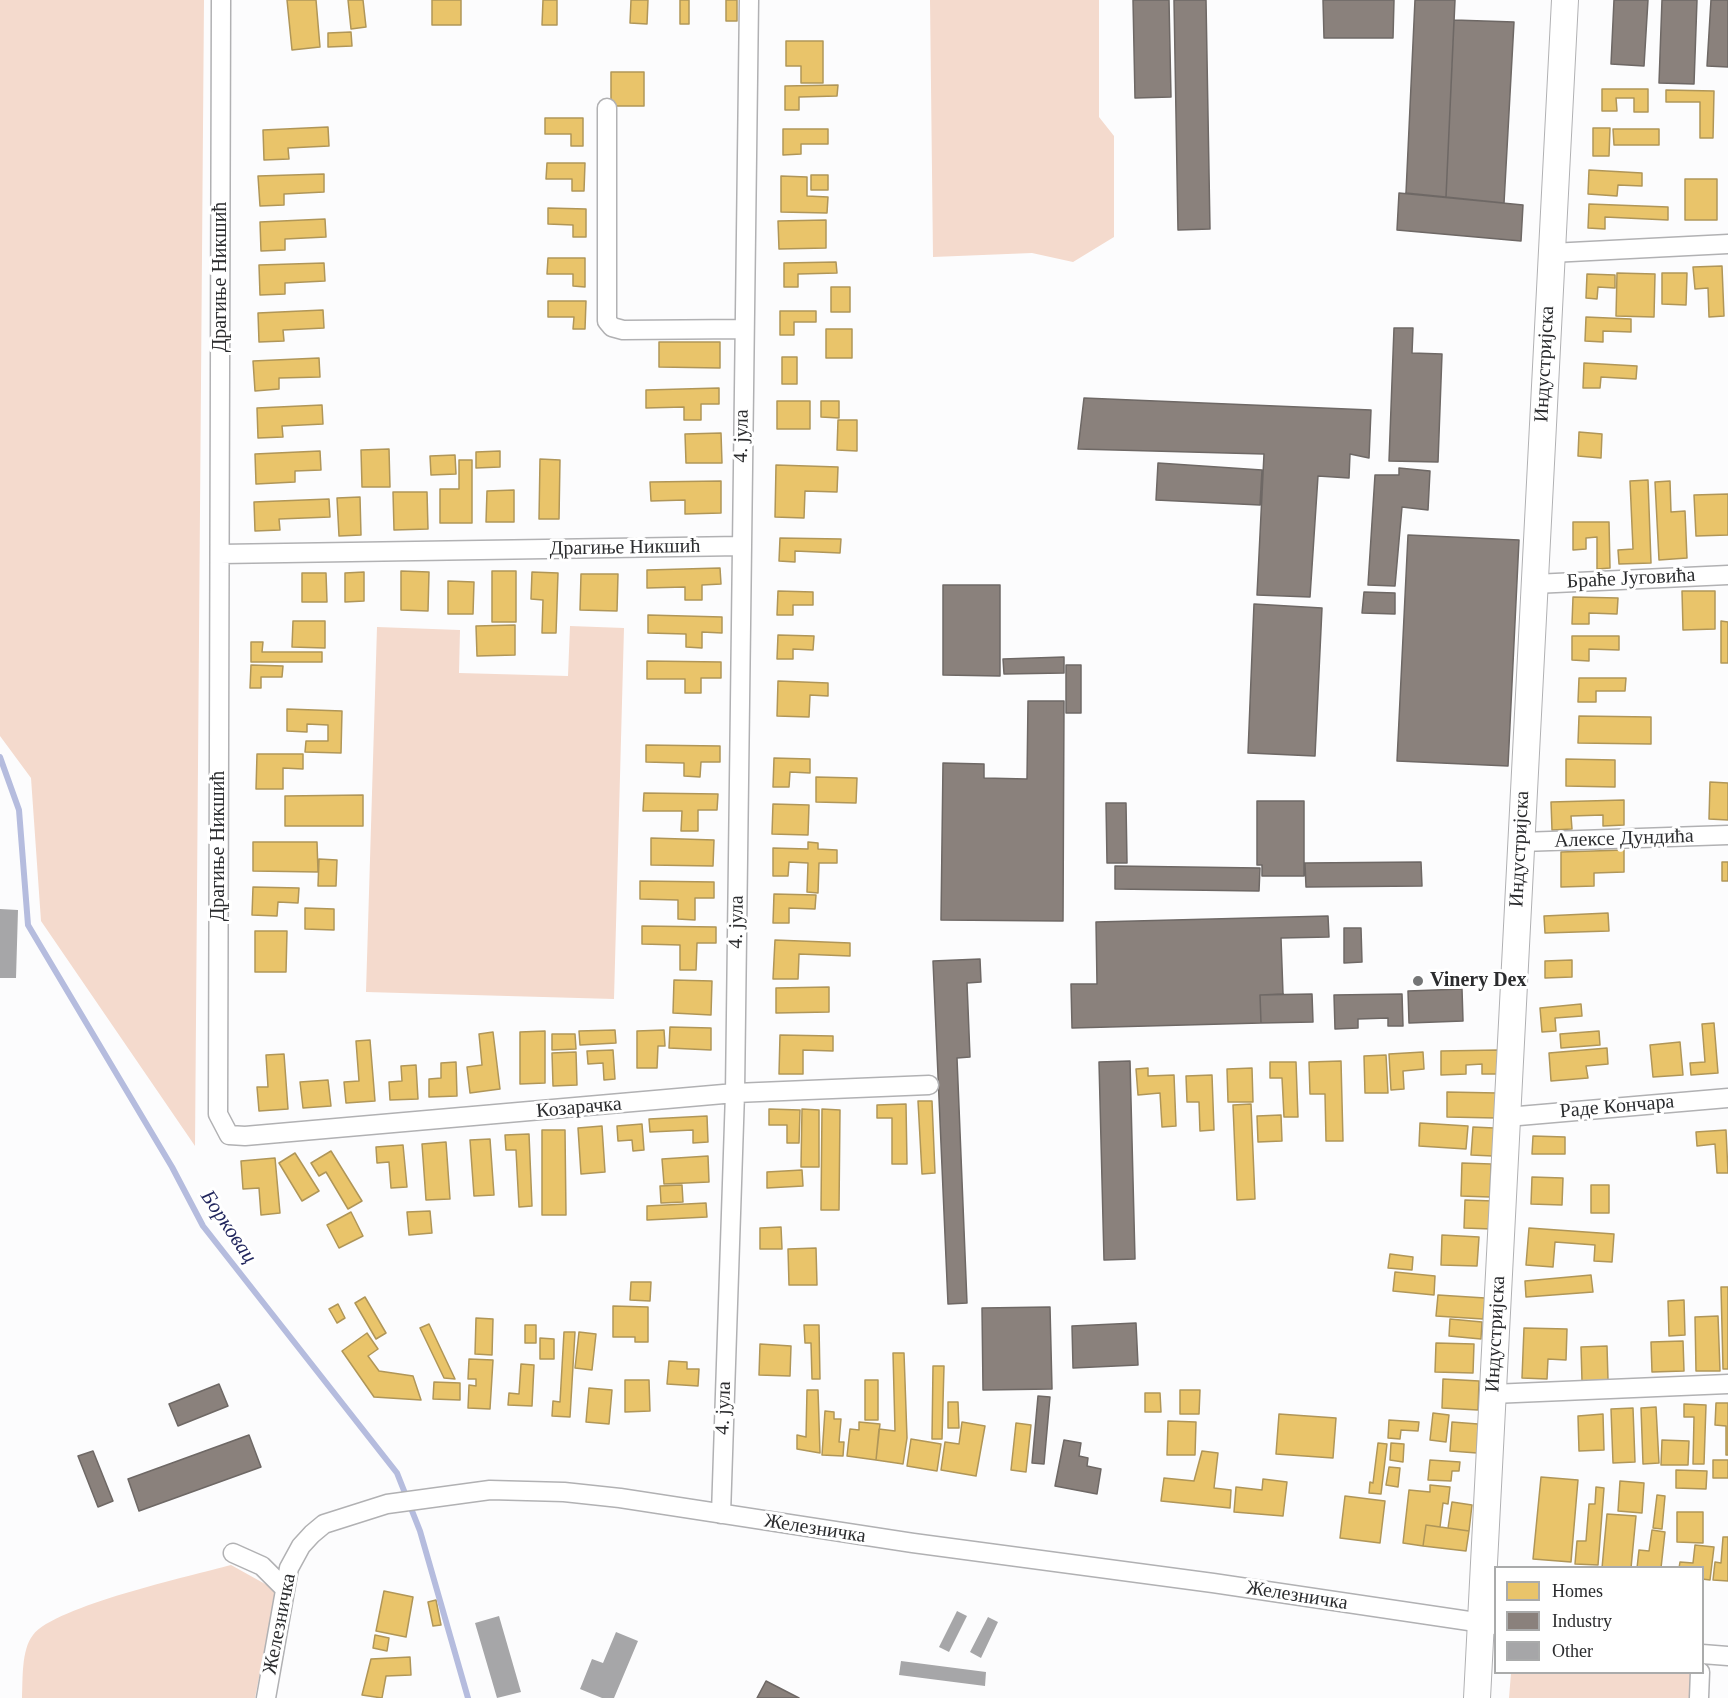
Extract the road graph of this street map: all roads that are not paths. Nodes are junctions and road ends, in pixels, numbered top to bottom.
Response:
1 (221, 0) edge
2 (749, 0) edge
3 (1564, 0) edge
4 (607, 108) dead end
5 (1728, 244) edge
6 (1551, 253) junction
7 (744, 329) junction
8 (741, 546) junction
9 (220, 554) junction
10 (1728, 575) edge
11 (1534, 584) junction
12 (1728, 835) edge
13 (1521, 842) junction
14 (929, 1085) dead end
15 (735, 1093) junction
16 (1728, 1098) edge
17 (1507, 1117) junction
18 (229, 1134) joint
19 (1728, 1384) edge
20 (1492, 1394) junction
21 (721, 1514) junction
22 (233, 1553) dead end
23 (284, 1588) junction
24 (1488, 1625) edge
25 (1704, 1656) edge
26 (1728, 1656) edge
27 (1701, 1674) edge
28 (266, 1698) edge
29 (1477, 1698) edge
30 (1699, 1698) edge

1 - 9 street, Драгиње Никшић
2 - 7 street, 4. јула
3 - 6 main road, Индустријска
4 - 7 street
5 - 6 street
6 - 11 main road, Индустријска
7 - 8 street, 4. јула
8 - 9 street, Драгиње Никшић
8 - 15 street, 4. јула
9 - 18 street, Драгиње Никшић
10 - 11 street, Браће Југовића
11 - 13 main road, Индустријска
12 - 13 street, Алексе Дундића
13 - 17 main road, Индустријска
14 - 15 street, Козарачка
15 - 18 street, Козарачка
15 - 21 street, 4. јула
16 - 17 street, Раде Кончара
17 - 20 main road, Индустријска
19 - 20 street
20 - 24 main road, Индустријска
21 - 23 street, Железничка
21 - 24 street, Железничка
22 - 23 street
23 - 28 street, Железничка
24 - 29 main road, Индустријска
25 - 26 street
27 - 30 street

